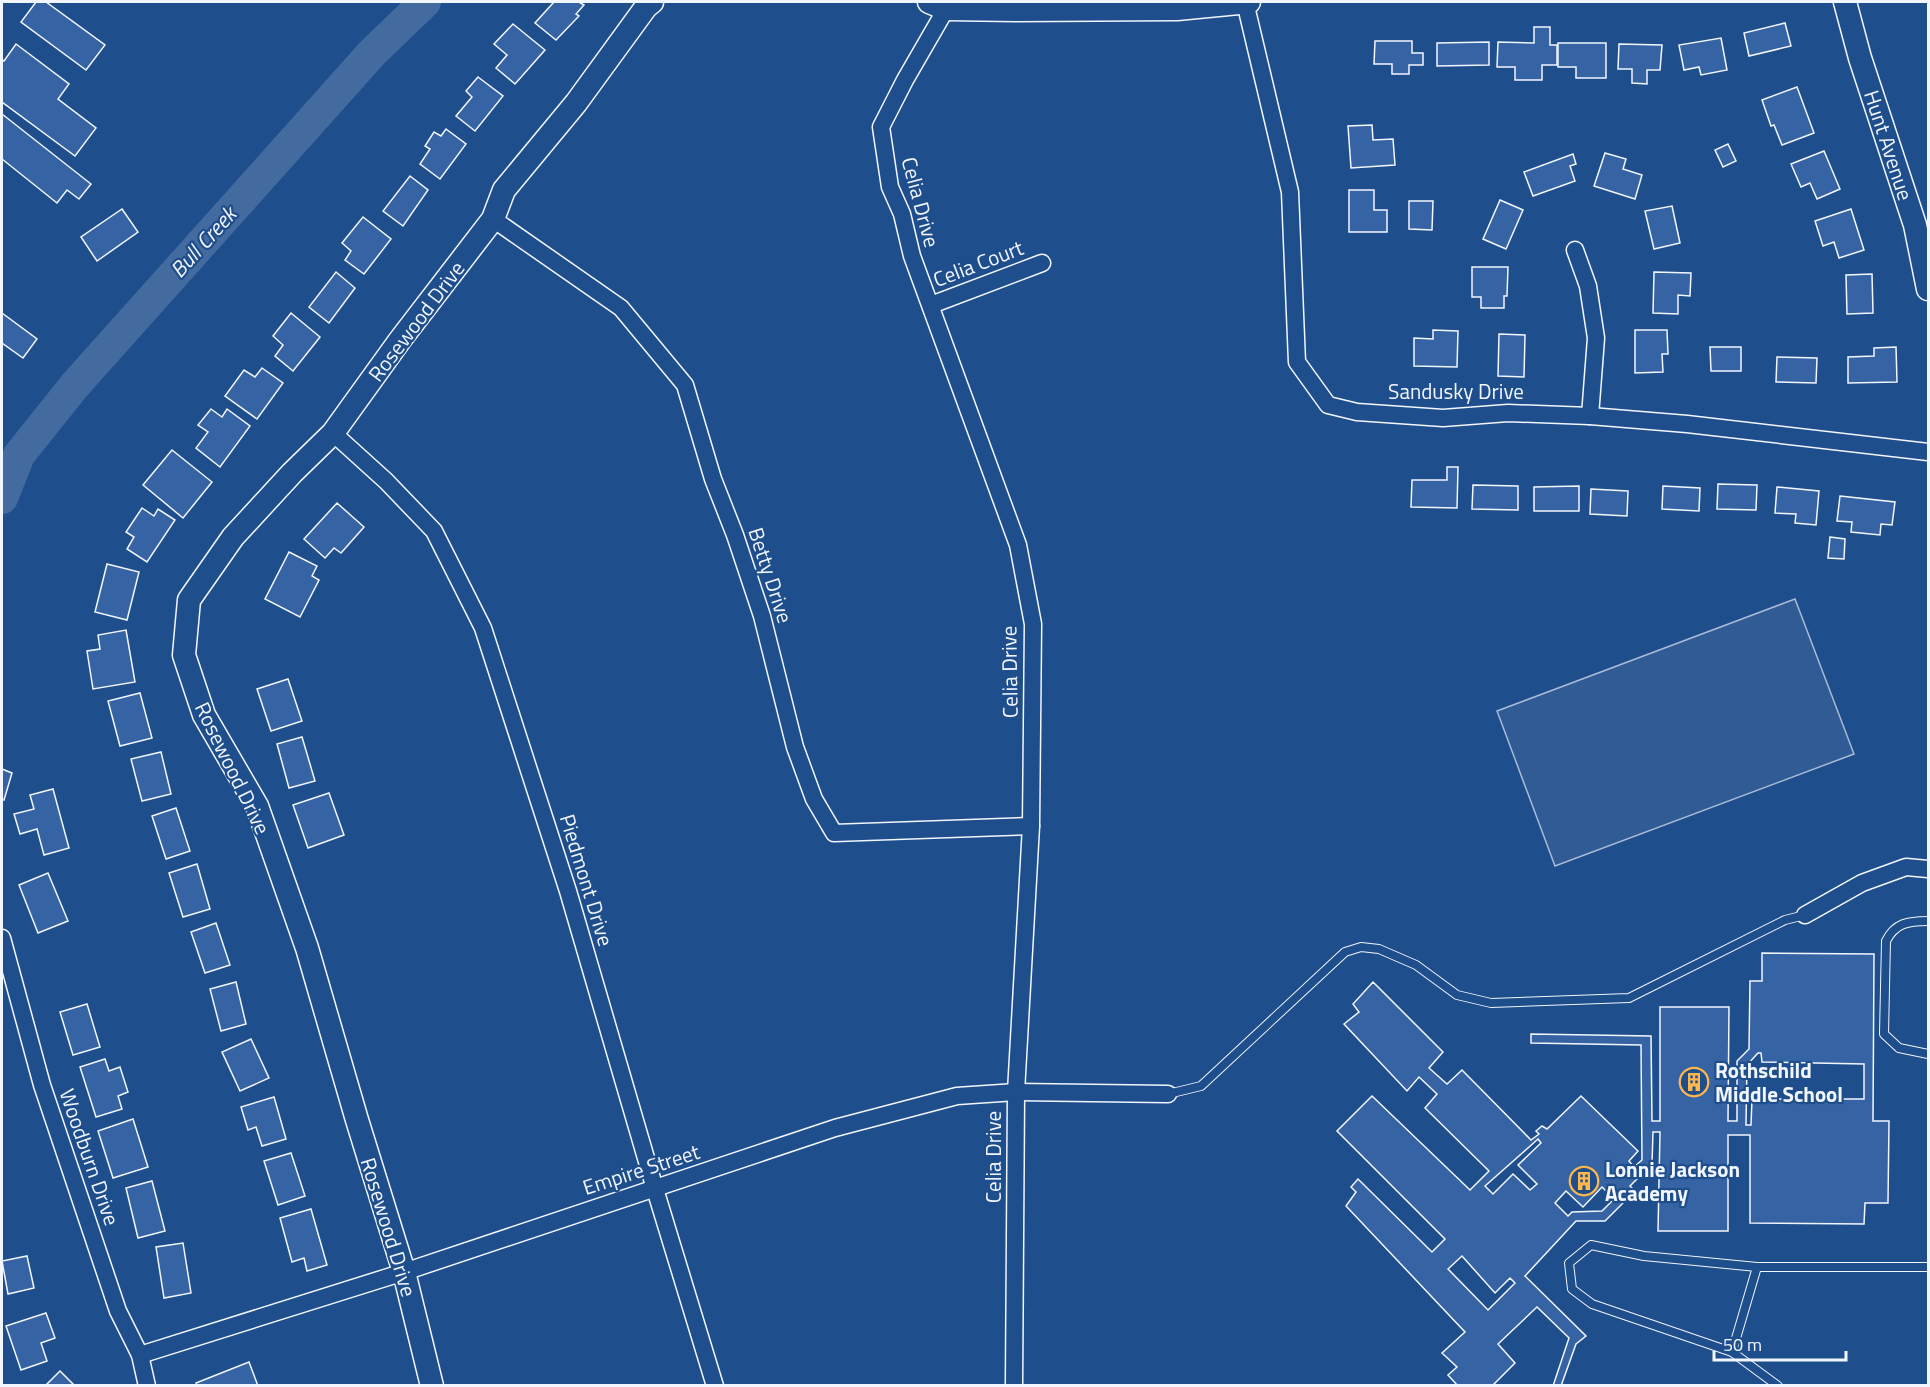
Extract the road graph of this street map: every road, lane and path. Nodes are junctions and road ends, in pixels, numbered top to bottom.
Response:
1 (652, 2) edge
2 (1247, 2) edge
3 (1845, 2) edge
4 (943, 4) edge
5 (493, 219) junction
6 (1575, 250) dead end
7 (1041, 263) dead end
8 (1929, 289) edge
9 (931, 305) junction
10 (1590, 416) junction
11 (333, 433) junction
12 (1929, 452) edge
13 (1031, 826) junction
14 (1929, 868) edge
15 (1804, 915) joint
16 (1929, 921) edge
17 (2, 938) edge
18 (1929, 1054) edge
19 (1016, 1092) junction
20 (1168, 1094) joint
21 (655, 1189) junction
22 (1757, 1267) junction
23 (1929, 1267) edge
24 (404, 1272) junction
25 (1731, 1352) junction
26 (140, 1355) junction
27 (147, 1386) edge
28 (432, 1386) edge
29 (715, 1386) edge
30 (1014, 1386) edge
31 (1778, 1386) edge

1 - 5 street, Rosewood Drive
2 - 4 street
2 - 10 street, Sandusky Drive
3 - 8 street, Hunt Avenue
4 - 9 street, Celia Drive
5 - 11 street, Rosewood Drive
5 - 13 street, Betty Drive
6 - 10 street
7 - 9 street, Celia Court
9 - 13 street, Celia Drive
10 - 12 street, Sandusky Drive
11 - 21 street, Piedmont Drive
11 - 24 street, Rosewood Drive
13 - 19 street, Celia Drive
14 - 15 street
15 - 20 lane
16 - 18 lane
17 - 26 street, Woodburn Drive
19 - 20 street, Empire Street
19 - 21 street, Empire Street
19 - 30 street, Celia Drive
21 - 24 street, Empire Street
21 - 29 street, Piedmont Drive
22 - 23 lane
22 - 25 lane
22 - 25 lane
24 - 26 street, Empire Street
24 - 28 street, Rosewood Drive
25 - 31 lane
26 - 27 street, Woodburn Drive

